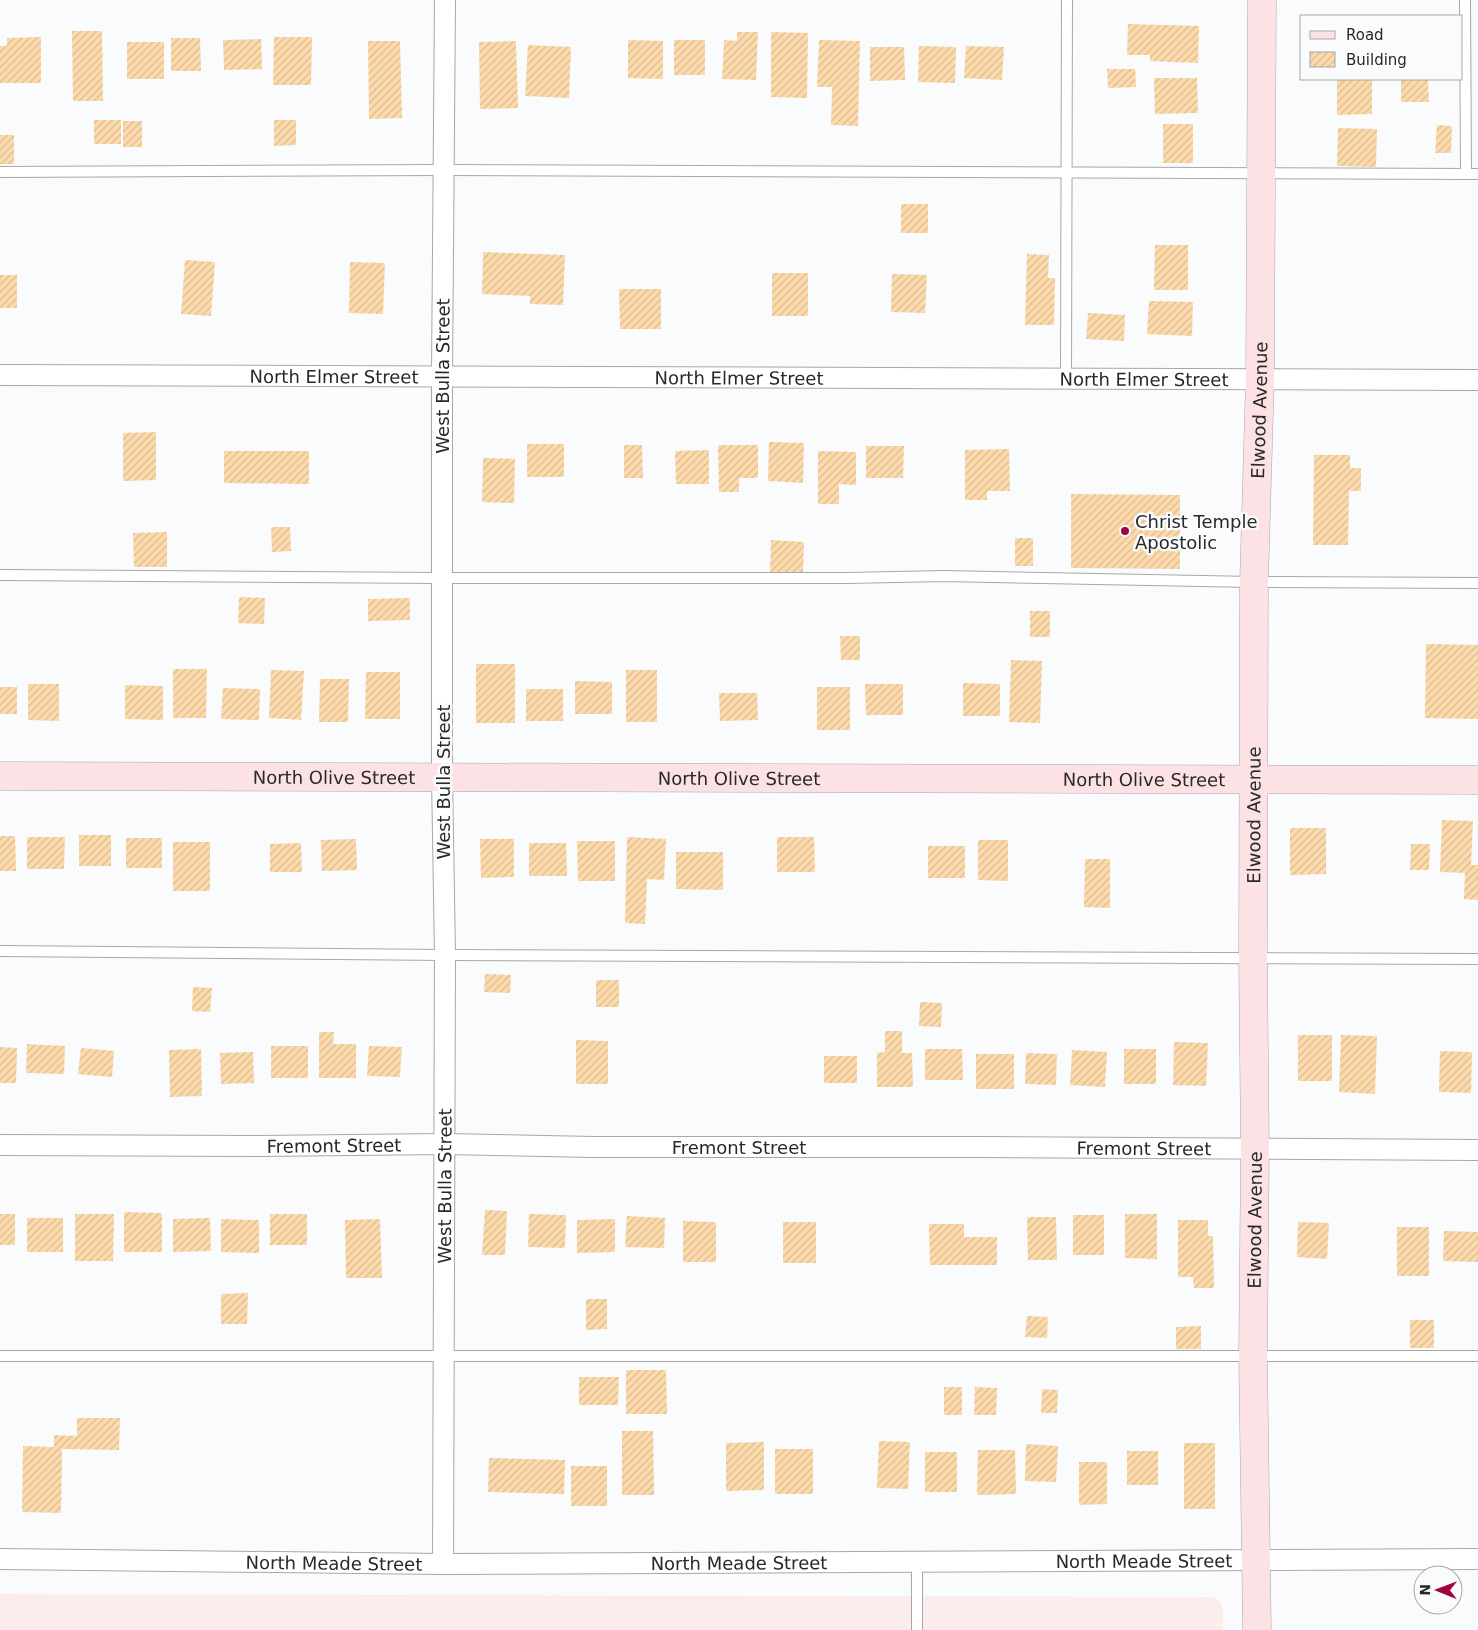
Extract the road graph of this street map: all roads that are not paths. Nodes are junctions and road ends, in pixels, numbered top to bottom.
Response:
1 (445, 0) edge
2 (1067, 0) edge
3 (1262, 0) edge
4 (1465, 0) edge
5 (443, 170) junction
6 (0, 172) edge
7 (1066, 172) junction
8 (1261, 173) junction
9 (1466, 174) junction
10 (1478, 174) edge
11 (0, 375) edge
12 (442, 376) junction
13 (1066, 378) junction
14 (1260, 379) junction
15 (1478, 380) edge
16 (0, 575) edge
17 (443, 578) junction
18 (1254, 582) junction
19 (1478, 583) edge
20 (0, 776) edge
21 (442, 776) junction
22 (1254, 780) junction
23 (1478, 780) edge
24 (0, 951) edge
25 (445, 955) junction
26 (1253, 958) junction
27 (1478, 959) edge
28 (444, 1144) junction
29 (0, 1145) edge
30 (1255, 1149) junction
31 (1478, 1150) edge
32 (0, 1356) edge
33 (443, 1356) junction
34 (1253, 1356) junction
35 (1478, 1356) edge
36 (0, 1559) edge
37 (1478, 1559) edge
38 (1257, 1560) junction
39 (917, 1561) junction
40 (443, 1564) junction
41 (917, 1630) edge
42 (1257, 1630) edge

1 - 5 street, West Bulla Street
2 - 7 lane
3 - 8 street, Elwood Avenue
4 - 9 lane
5 - 6 lane
5 - 7 lane
5 - 12 street, West Bulla Street
7 - 8 lane
7 - 13 lane
8 - 9 lane
8 - 14 street, Elwood Avenue
9 - 10 lane
11 - 12 street, North Elmer Street
12 - 13 street, North Elmer Street
12 - 17 street, West Bulla Street
13 - 14 street, North Elmer Street
14 - 15 street, North Elmer Street
14 - 18 street, Elwood Avenue
16 - 17 lane
17 - 18 lane
17 - 21 street, West Bulla Street
18 - 19 lane
18 - 22 street, Elwood Avenue
20 - 21 street, North Olive Street
21 - 22 street, North Olive Street
21 - 25 street, West Bulla Street
22 - 23 street, North Olive Street
22 - 26 street, Elwood Avenue
24 - 25 lane
25 - 26 lane
25 - 28 street, West Bulla Street
26 - 27 lane
26 - 30 street, Elwood Avenue
28 - 29 street, Fremont Street
28 - 30 street, Fremont Street
28 - 33 street, West Bulla Street
30 - 31 street, Fremont Street
30 - 34 street, Elwood Avenue
32 - 33 lane
33 - 34 lane
33 - 40 street, West Bulla Street
34 - 35 lane
34 - 38 street, Elwood Avenue
36 - 40 street, North Meade Street
37 - 38 street, North Meade Street
38 - 39 street, North Meade Street
38 - 42 street, Elwood Avenue
39 - 40 street, North Meade Street
39 - 41 lane

